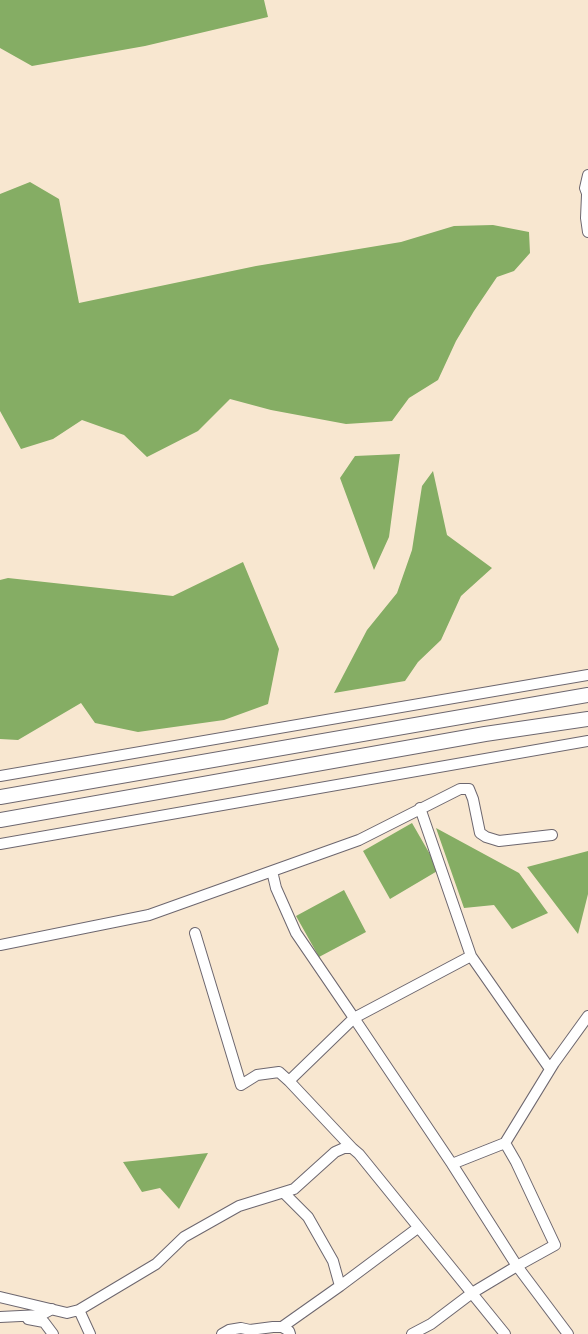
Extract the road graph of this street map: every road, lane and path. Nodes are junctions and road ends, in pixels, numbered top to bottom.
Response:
1 (588, 175) edge
2 (588, 195) edge
3 (588, 232) edge
4 (588, 675) edge
5 (588, 695) edge
6 (588, 719) edge
7 (588, 741) edge
8 (0, 776) edge
9 (0, 797) edge
10 (420, 808) junction
11 (0, 820) edge
12 (552, 835) dead end
13 (0, 844) edge
14 (272, 871) junction
15 (195, 933) dead end
16 (0, 945) edge
17 (470, 956) junction
18 (588, 1016) edge
19 (354, 1018) junction
20 (550, 1070) junction
21 (289, 1081) junction
22 (505, 1143) junction
23 (352, 1148) junction
24 (452, 1164) junction
25 (284, 1193) junction
26 (414, 1230) dead end
27 (516, 1266) junction
28 (340, 1286) junction
29 (472, 1293) junction
30 (0, 1297) edge
31 (52, 1309) junction
32 (79, 1310) junction
33 (15, 1316) junction
34 (0, 1317) edge
35 (286, 1331) edge
36 (53, 1334) edge
37 (90, 1334) edge
38 (222, 1334) edge
39 (412, 1334) edge
40 (505, 1334) edge
41 (568, 1334) edge

1 - 2 street
2 - 3 street
4 - 8 street
5 - 9 street
6 - 11 street
7 - 13 street
10 - 12 street
10 - 14 street
10 - 17 street
14 - 16 street
14 - 19 street
15 - 21 street
17 - 19 street
17 - 20 street
18 - 20 street
19 - 21 street
19 - 24 street
20 - 22 street
21 - 23 street
22 - 24 street
22 - 27 street
23 - 25 street
23 - 29 street
24 - 27 street
25 - 28 street
25 - 32 street
26 - 28 street
27 - 29 street
27 - 41 street
28 - 35 street
29 - 39 street
29 - 40 street
30 - 31 street
31 - 32 street
31 - 33 street
32 - 37 street
33 - 34 street
33 - 36 street
35 - 38 street

